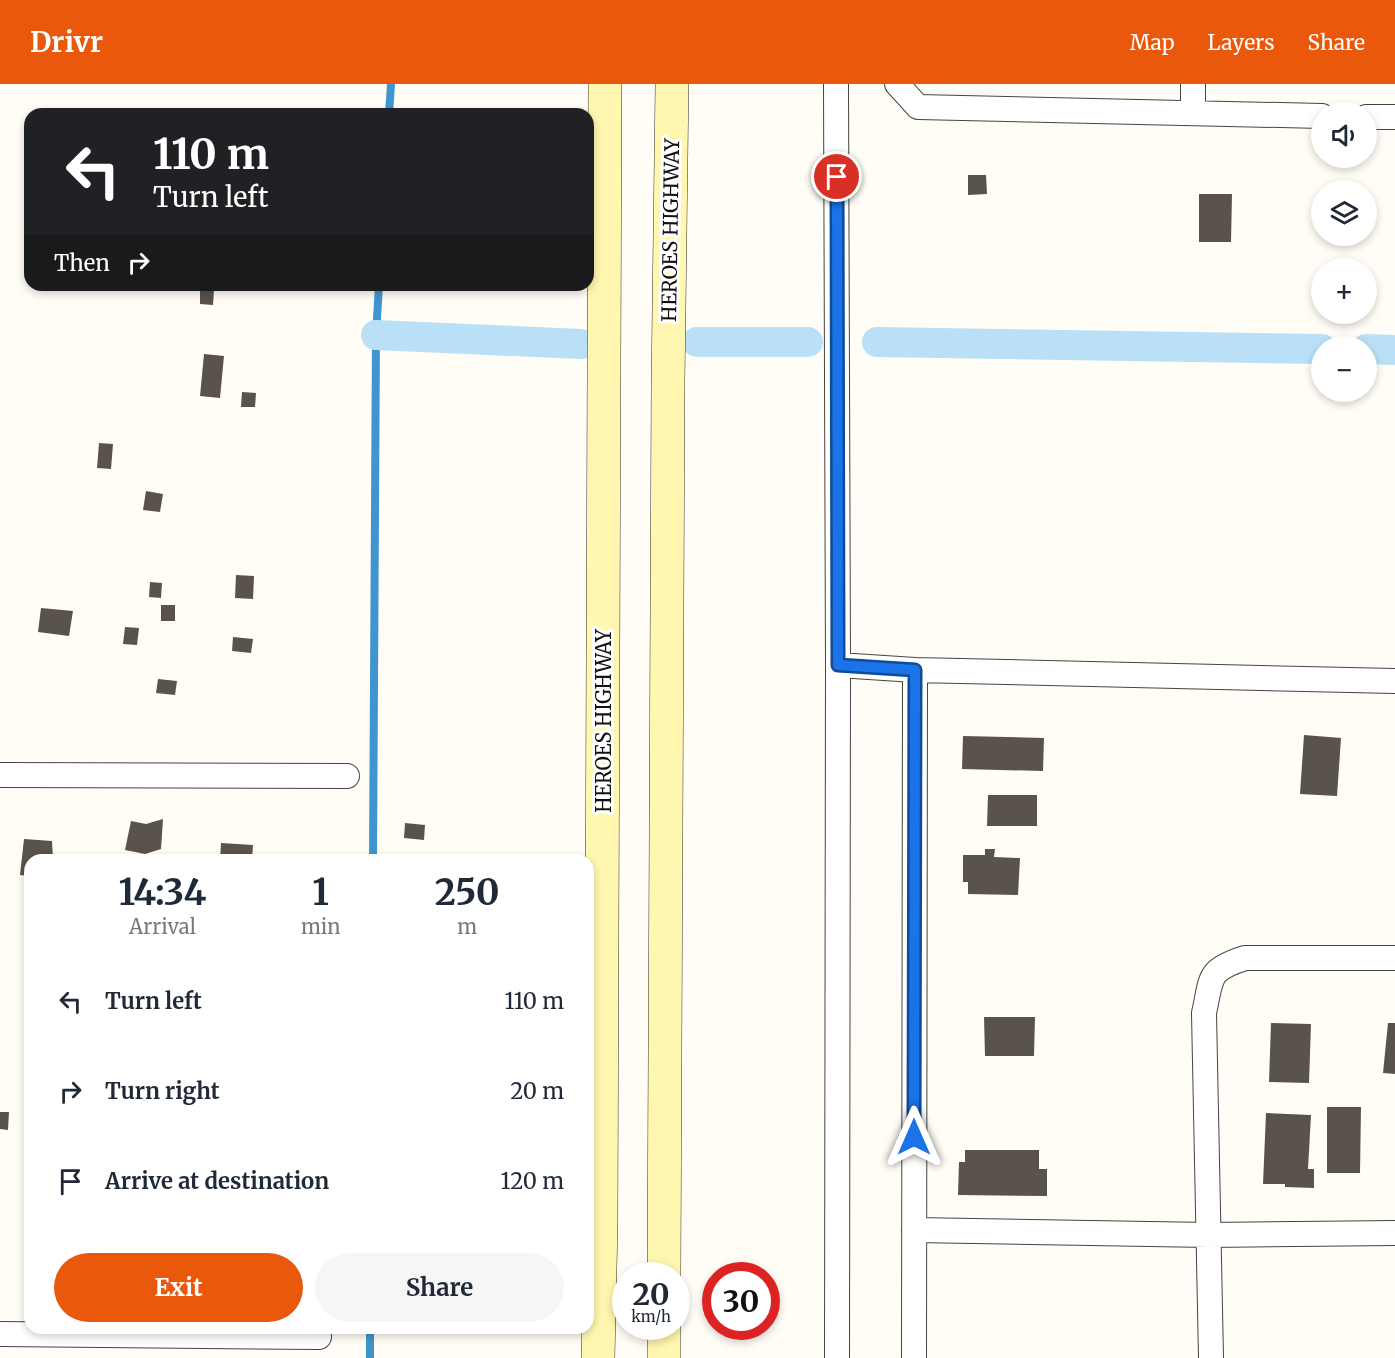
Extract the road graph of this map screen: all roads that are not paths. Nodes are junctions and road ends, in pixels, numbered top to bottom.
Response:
1 (605, 84) edge
2 (672, 84) edge
3 (836, 84) edge
4 (897, 84) edge
5 (1193, 84) edge
6 (1193, 113) junction
7 (1311, 116) edge
8 (1377, 117) edge
9 (1395, 117) edge
10 (838, 665) junction
11 (915, 670) junction
12 (1395, 681) edge
13 (0, 775) edge
14 (347, 777) dead end
15 (1395, 958) edge
16 (914, 1230) junction
17 (1395, 1233) edge
18 (1209, 1236) junction
19 (664, 1262) edge
20 (0, 1334) edge
21 (319, 1337) dead end
22 (664, 1340) edge
23 (598, 1358) edge
24 (664, 1358) edge
25 (837, 1358) edge
26 (914, 1358) edge
27 (1211, 1358) edge

1 - 23 main road, HEROES HIGHWAY
2 - 19 main road, HEROES HIGHWAY
3 - 10 street
4 - 6 street
5 - 6 street
6 - 7 street
8 - 9 street
10 - 11 street
10 - 25 street
11 - 12 street
11 - 16 street
13 - 14 street
15 - 18 street
16 - 18 street
16 - 26 street
17 - 18 street
18 - 27 street
20 - 21 street
22 - 24 main road

